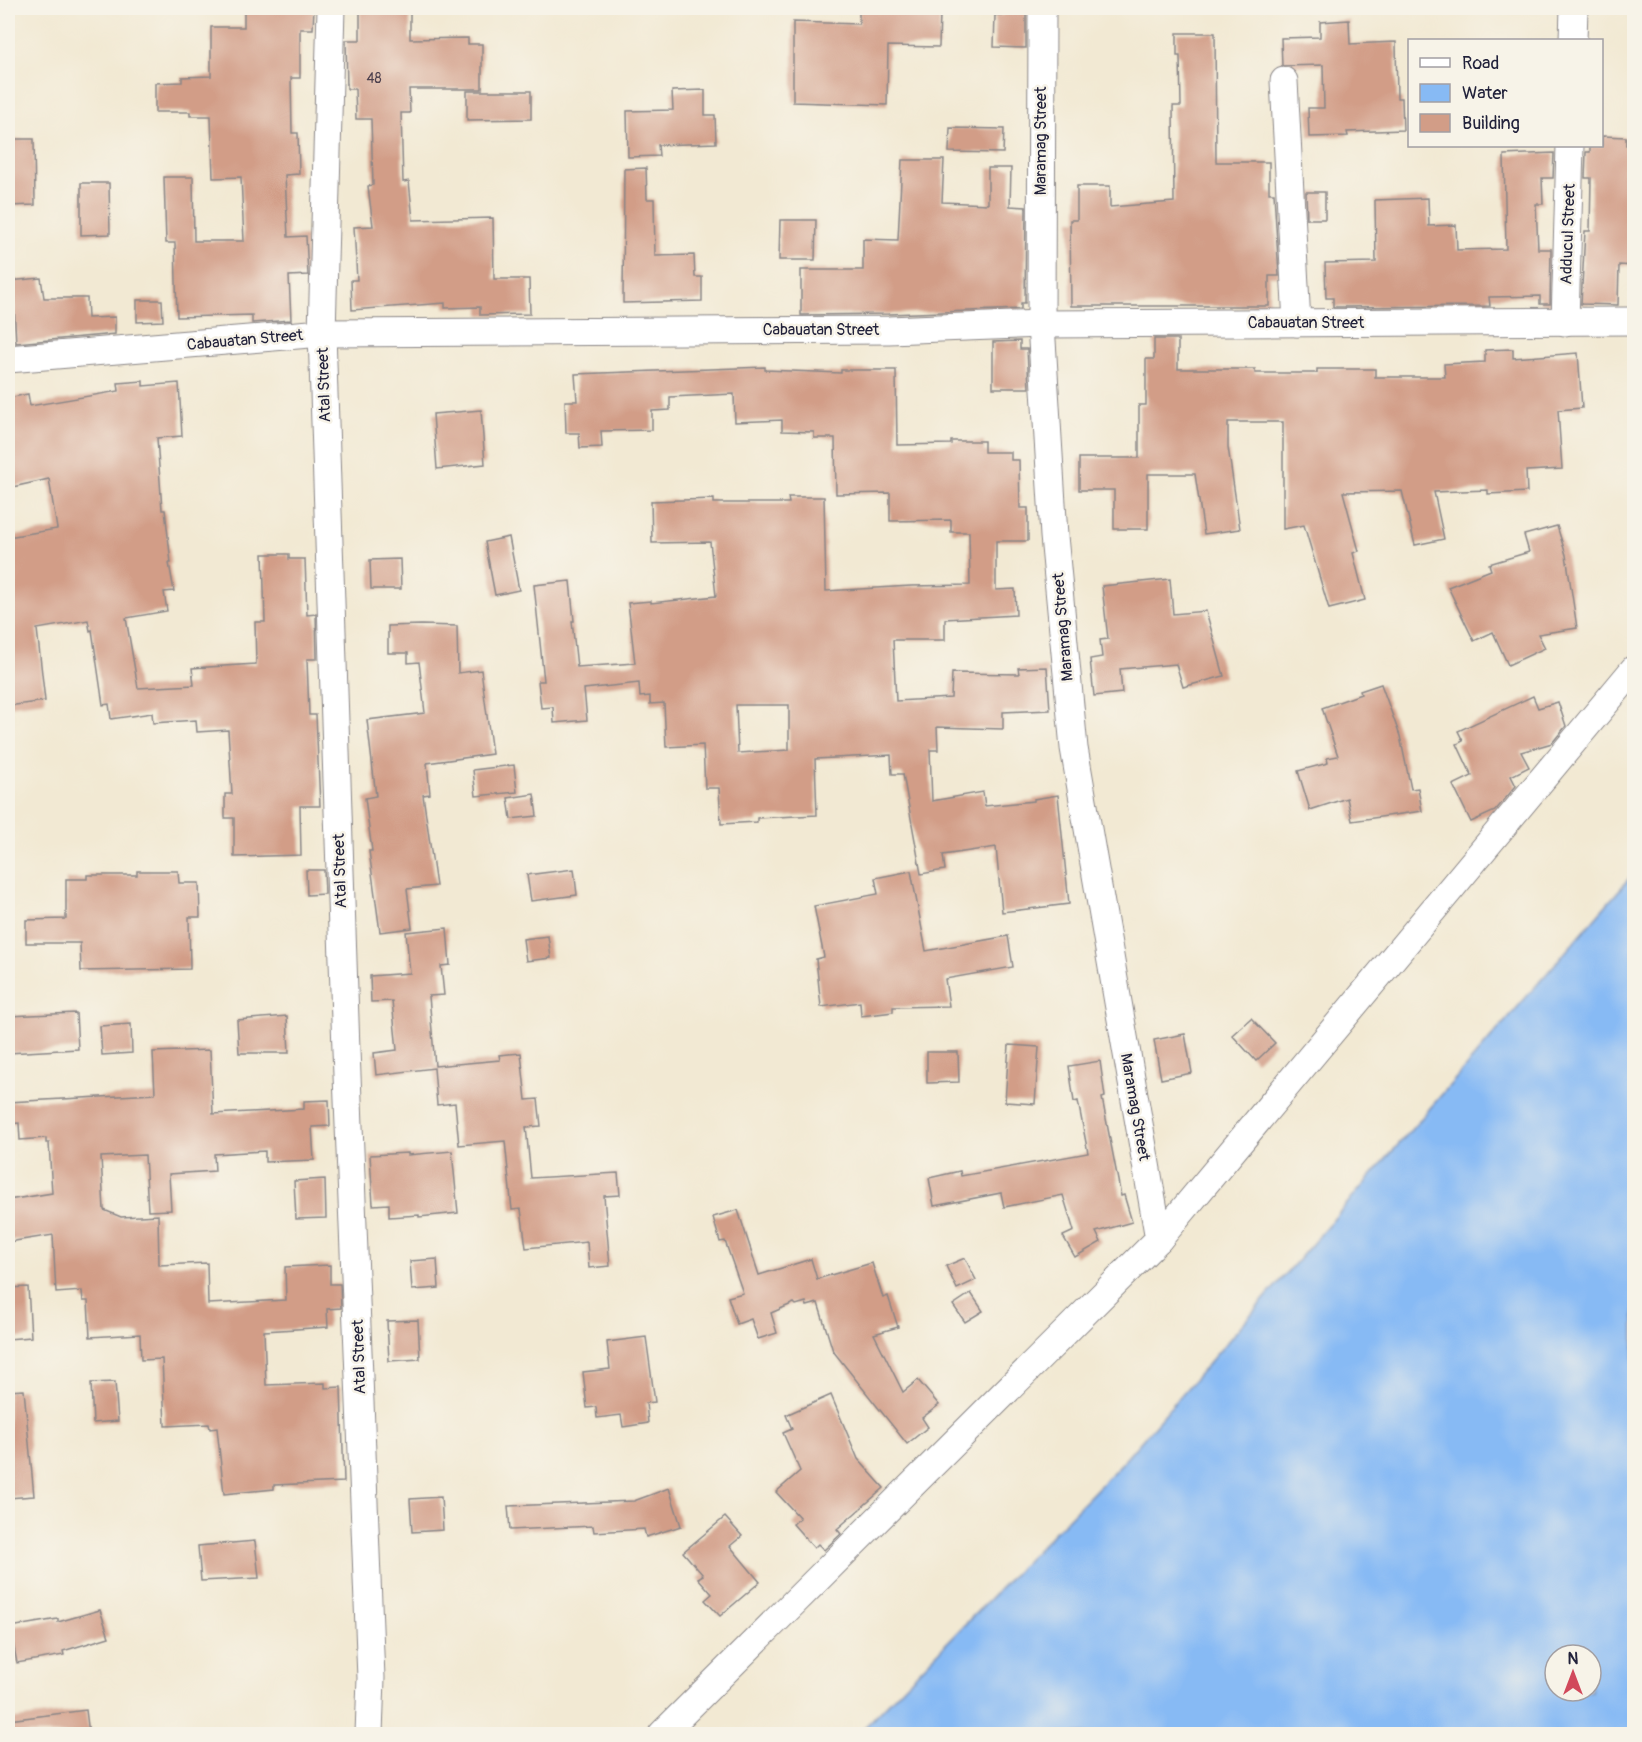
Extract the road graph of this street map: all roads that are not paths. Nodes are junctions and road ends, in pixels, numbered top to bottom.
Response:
1 (331, 8) edge
2 (1042, 8) edge
3 (1574, 8) edge
4 (1573, 39) edge
5 (1284, 81) dead end
6 (1570, 147) edge
7 (1635, 321) edge
8 (1565, 322) junction
9 (1297, 323) junction
10 (1041, 324) junction
11 (322, 333) junction
12 (8, 359) edge
13 (1635, 669) edge
14 (1159, 1239) junction
15 (369, 1734) edge
16 (662, 1734) edge

1 - 11 street, Atal Street
2 - 10 street, Maramag Street
3 - 4 street
5 - 9 street
6 - 8 street, Adducul Street
7 - 8 street, Cabauatan Street
8 - 9 street, Cabauatan Street
9 - 10 street, Cabauatan Street
10 - 11 street, Cabauatan Street
10 - 14 street, Maramag Street
11 - 12 street, Cabauatan Street
11 - 15 street, Atal Street
13 - 14 street
14 - 16 street

